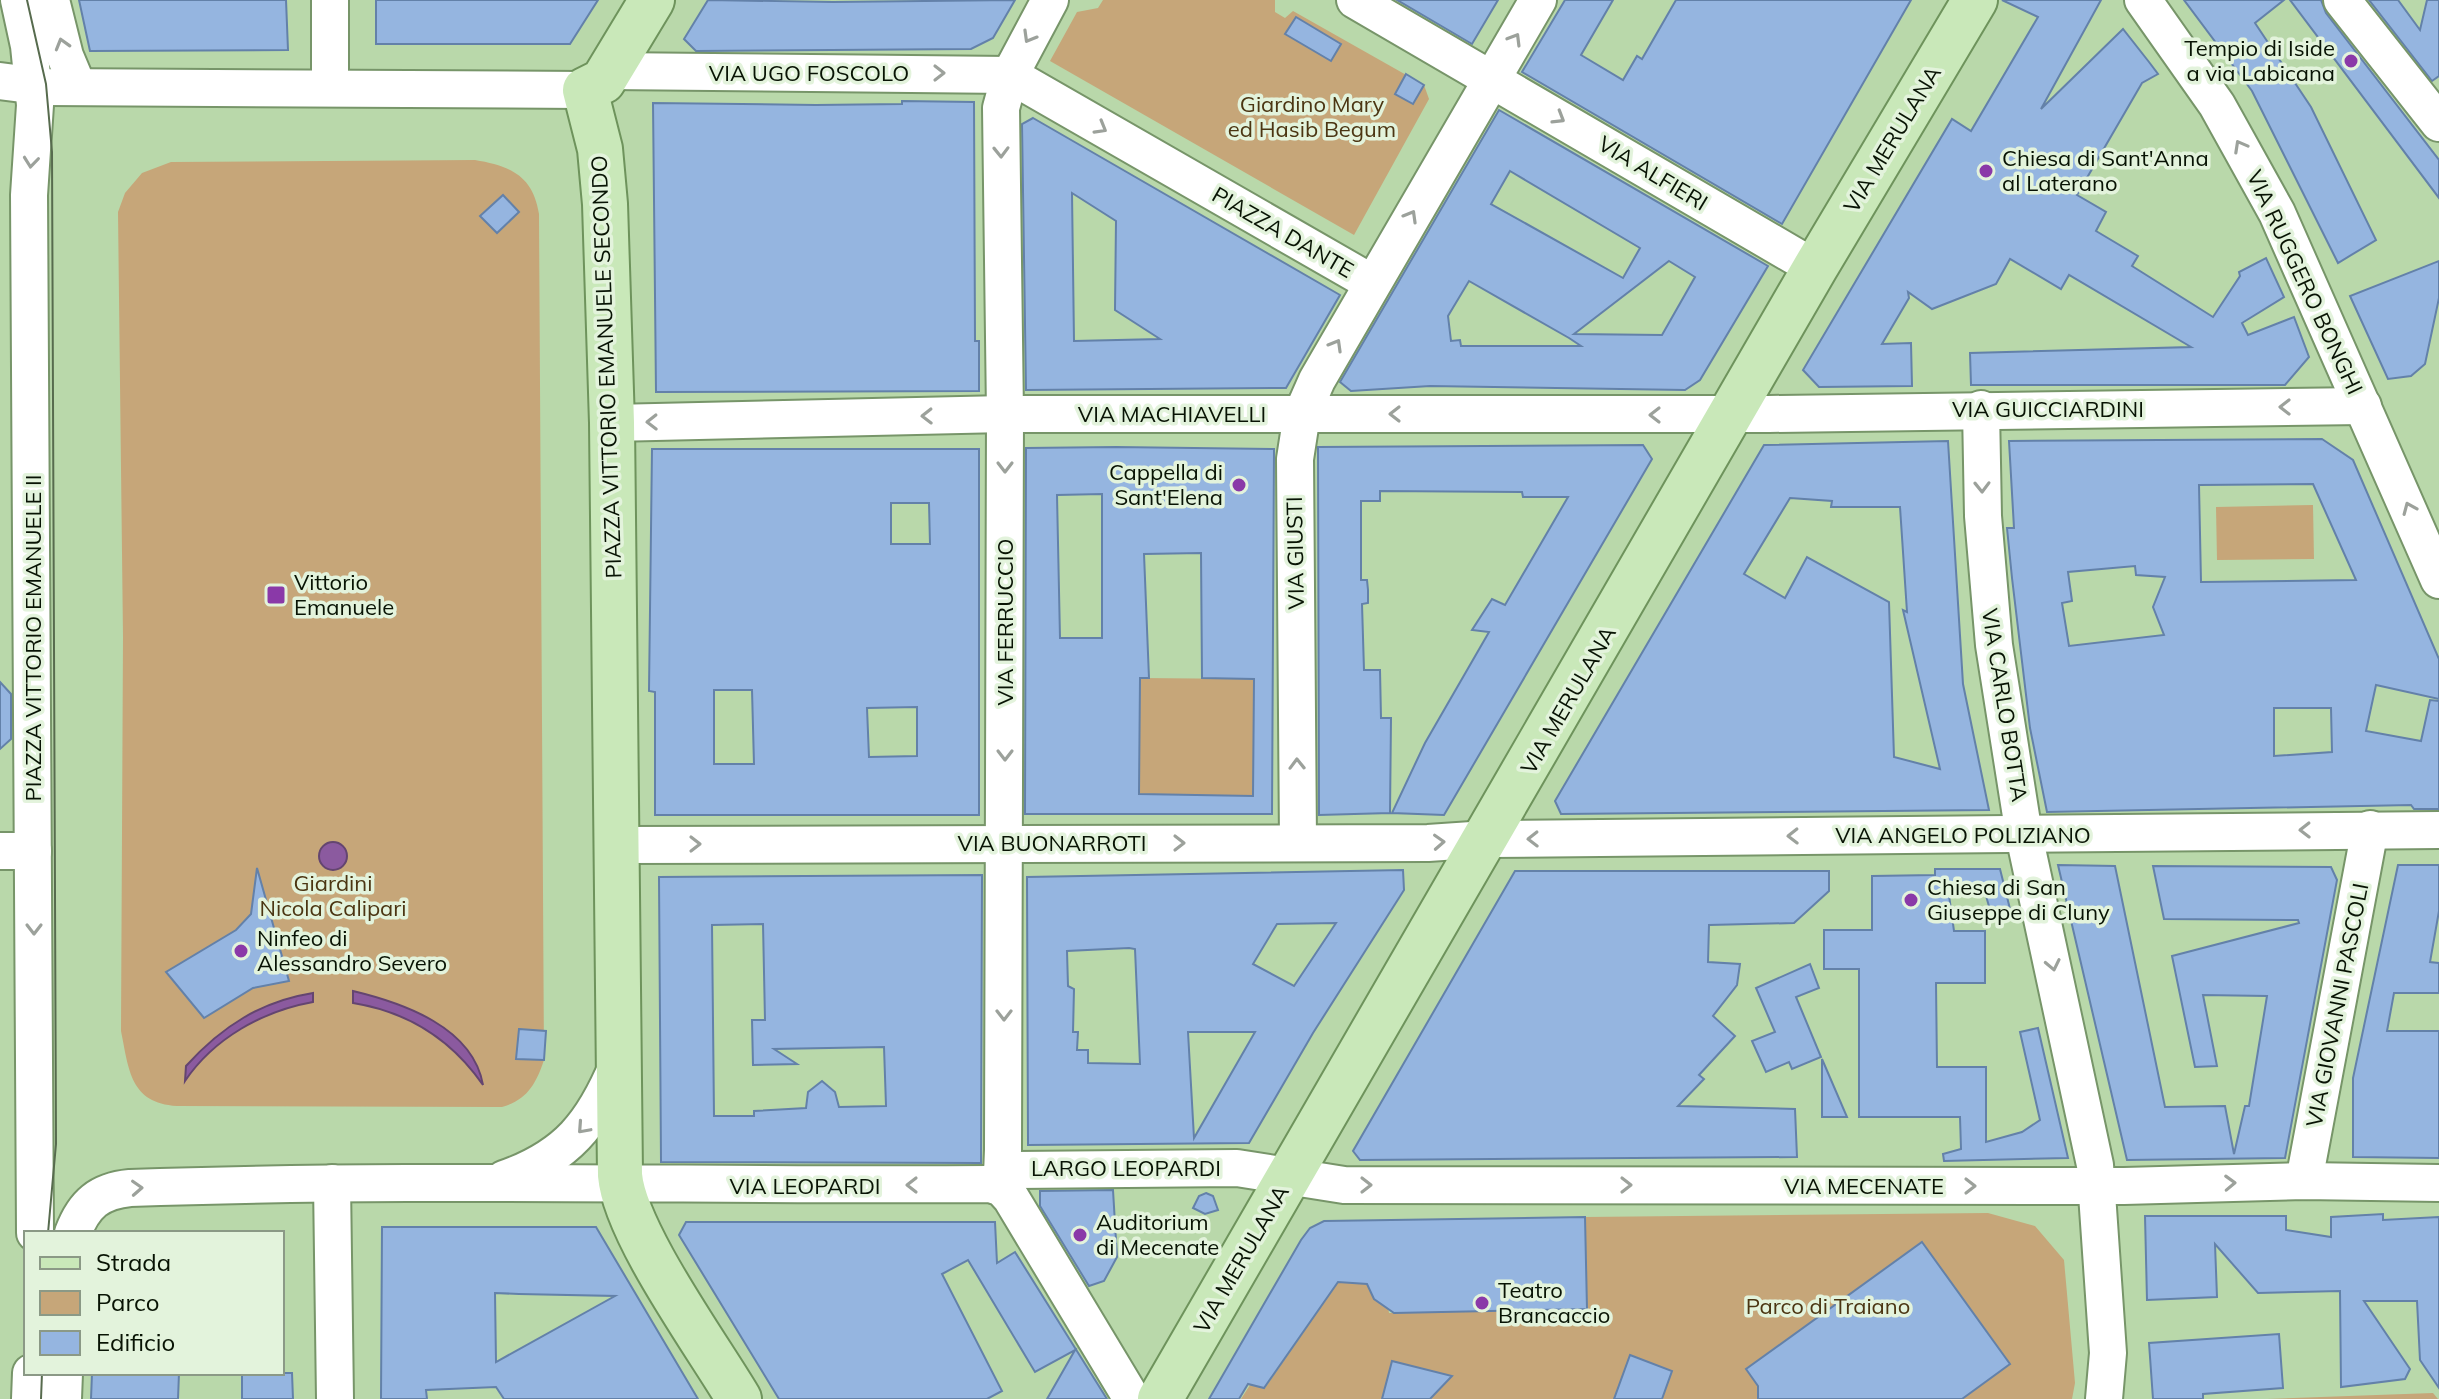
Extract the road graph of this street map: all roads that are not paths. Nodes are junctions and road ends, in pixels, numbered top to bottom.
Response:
1 (19, 0) edge
2 (51, 0) edge
3 (330, 0) edge
4 (652, 0) edge
5 (1050, 0) edge
6 (1355, 0) edge
7 (1538, 0) edge
8 (1975, 0) edge
9 (2143, 0) edge
10 (2342, 0) edge
11 (1010, 75) junction
12 (1491, 79) junction
13 (597, 80) junction
14 (17, 83) edge
15 (330, 86) junction
16 (78, 87) junction
17 (2436, 111) edge
18 (1815, 268) junction
19 (1372, 283) junction
20 (2363, 406) junction
21 (1981, 409) junction
22 (1005, 414) junction
23 (1302, 414) junction
24 (1733, 415) junction
25 (612, 423) junction
26 (16, 425) edge
27 (2439, 580) edge
28 (2370, 829) junction
29 (2439, 830) edge
30 (2024, 835) junction
31 (1487, 839) junction
32 (1298, 842) junction
33 (1005, 844) junction
34 (617, 845) junction
35 (17, 851) edge
36 (620, 1059) junction
37 (996, 1177) junction
38 (1289, 1177) junction
39 (2304, 1181) junction
40 (495, 1182) junction
41 (332, 1183) junction
42 (2439, 1183) edge
43 (621, 1185) junction
44 (2096, 1186) junction
45 (35, 1229) edge
46 (74, 1229) edge
47 (31, 1375) edge
48 (64, 1375) edge
49 (30, 1399) edge
50 (63, 1399) edge
51 (335, 1399) edge
52 (739, 1399) edge
53 (1132, 1399) edge
54 (1160, 1399) edge
55 (2104, 1399) edge

1 - 14 street
16 -> 2 street
3 - 15 street
4 - 13 main road
5 -> 11 street
6 - 12 street
12 -> 7 street, PIAZZA DANTE
8 - 18 main road, VIA MERULANA
20 -> 9 street, VIA RUGGERO BONGHI
10 - 17 street
13 -> 11 street, VIA UGO FOSCOLO
11 -> 19 street, PIAZZA DANTE
11 -> 22 street, VIA FERRUCCIO
12 -> 18 street, VIA ALFIERI
19 -> 12 street, PIAZZA DANTE
13 - 15 street
13 - 25 main road, PIAZZA VITTORIO EMANUELE SECONDO
14 - 16 street
14 -> 26 street
15 - 16 street
18 - 24 main road, VIA MERULANA
23 -> 19 street, VIA GIUSTI
20 -> 21 street, VIA GUICCIARDINI
27 -> 20 street, VIA RUGGERO BONGHI
21 - 24 street, VIA GUICCIARDINI
21 -> 30 street, VIA CARLO BOTTA
22 - 23 street, VIA MACHIAVELLI
22 -> 25 street, VIA MACHIAVELLI
22 -> 33 street, VIA FERRUCCIO
24 -> 23 street, VIA MACHIAVELLI
32 -> 23 street, VIA GIUSTI
24 - 31 main road, VIA MERULANA
25 - 34 main road, PIAZZA VITTORIO EMANUELE SECONDO
26 - 35 street, PIAZZA VITTORIO EMANUELE II
28 - 29 street, VIA ANGELO POLIZIANO
28 -> 30 street, VIA ANGELO POLIZIANO
28 - 39 street, VIA GIOVANNI PASCOLI
30 -> 31 street, VIA ANGELO POLIZIANO
30 -> 44 street, VIA CARLO BOTTA
32 -> 31 street, VIA BUONARROTI
31 - 38 main road, VIA MERULANA
33 -> 32 street, VIA BUONARROTI
34 -> 33 street, VIA BUONARROTI
33 -> 37 street, VIA FERRUCCIO
34 - 36 main road, PIAZZA VITTORIO EMANUELE SECONDO
35 -> 45 street
36 -> 40 street, PIAZZA VITTORIO EMANUELE SECONDO
36 - 43 main road, PIAZZA VITTORIO EMANUELE SECONDO
37 - 38 street, LARGO LEOPARDI
37 -> 43 street, VIA LEOPARDI
37 - 53 street, LARGO LEOPARDI
38 -> 44 street, VIA MECENATE
38 - 54 main road, VIA MERULANA
39 - 42 street, VIA MECENATE
44 -> 39 street, VIA MECENATE
40 - 41 street, PIAZZA VITTORIO EMANUELE SECONDO
40 - 43 street, PIAZZA VITTORIO EMANUELE SECONDO
46 -> 41 street, PIAZZA VITTORIO EMANUELE SECONDO
41 - 51 street
43 - 52 main road
44 - 55 street, VIA CARLO BOTTA
47 - 49 street
48 - 50 street

